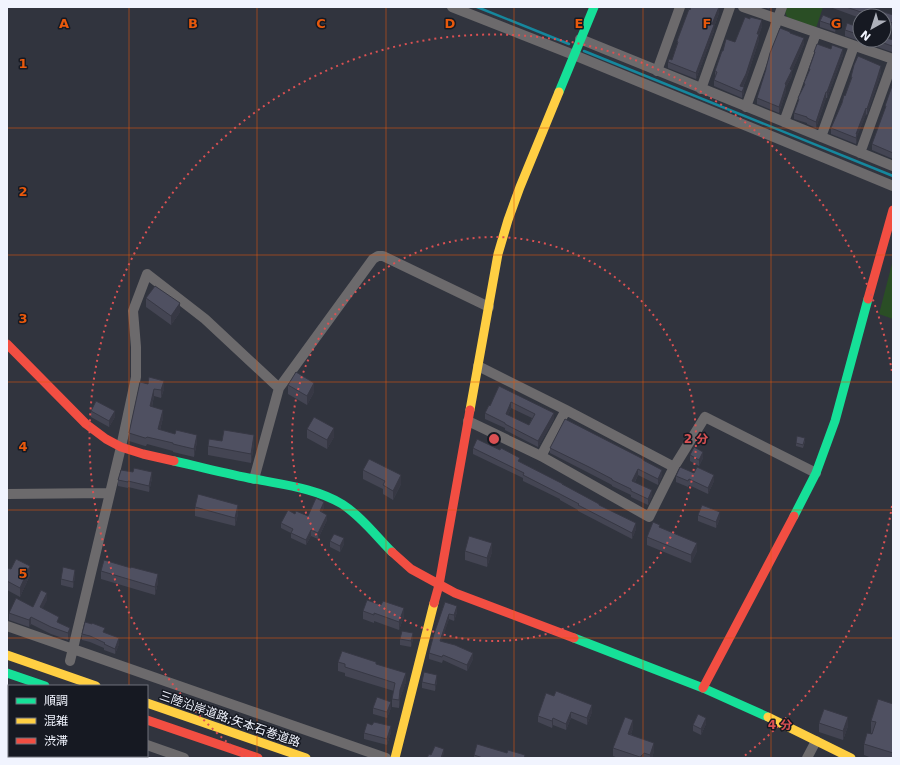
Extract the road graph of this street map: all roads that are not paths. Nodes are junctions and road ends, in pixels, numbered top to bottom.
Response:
1 (452, 7) edge
2 (594, 7) edge
3 (680, 7) edge
4 (730, 7) edge
5 (743, 7) edge
6 (782, 7) edge
7 (778, 19) junction
8 (816, 32) junction
9 (580, 39) junction
10 (852, 45) edge
11 (853, 48) edge
12 (860, 48) edge
13 (574, 56) junction
14 (893, 60) edge
15 (657, 71) junction
16 (701, 89) junction
17 (746, 107) junction
18 (784, 122) junction
19 (821, 137) junction
20 (860, 153) junction
21 (893, 166) edge
22 (893, 186) edge
23 (893, 210) edge
24 (489, 307) junction
25 (7, 344) edge
26 (478, 366) junction
27 (279, 388) junction
28 (566, 410) junction
29 (468, 421) junction
30 (121, 447) junction
31 (541, 456) junction
32 (674, 467) junction
33 (816, 473) junction
34 (254, 479) junction
35 (109, 492) junction
36 (7, 494) edge
37 (439, 585) junction
38 (7, 626) edge
39 (73, 648) junction
40 (7, 655) edge
41 (70, 661) dead end
42 (7, 673) edge
43 (42, 685) edge
44 (93, 685) edge
45 (703, 688) junction
46 (148, 703) edge
47 (148, 720) edge
48 (816, 741) junction
49 (148, 745) edge
50 (184, 758) edge
51 (258, 758) edge
52 (306, 758) edge
53 (386, 758) edge
54 (395, 758) edge
55 (807, 758) edge
56 (851, 758) edge

1 - 13 street
2 - 9 main road
3 - 15 street
4 - 16 street
5 - 7 street
6 - 7 street
7 - 8 street
7 - 17 street
8 - 10 street
8 - 18 street
9 - 13 main road
9 - 15 street
11 - 19 street
12 - 14 street
13 - 22 street
13 - 24 main road
14 - 20 street
15 - 16 street
16 - 17 street
17 - 18 street
18 - 19 street
19 - 20 street
20 - 21 street
23 - 33 main road
24 - 26 main road
24 - 27 street
25 - 30 main road
26 - 28 street
26 - 29 main road
27 - 30 street
27 - 34 street
28 - 31 street
28 - 32 street
29 - 31 street
29 - 37 main road
30 - 34 main road
30 - 35 street
31 - 32 street
32 - 33 street
33 - 45 main road
34 - 37 main road
35 - 36 street
35 - 39 street
37 - 45 main road
37 - 54 main road
38 - 39 street
39 - 41 street
39 - 53 street
40 - 44 main road
42 - 43 main road
45 - 48 main road
46 - 52 main road, 三陸沿岸道路;矢本石巻道路
47 - 51 main road
48 - 55 street
48 - 56 main road
49 - 50 street

